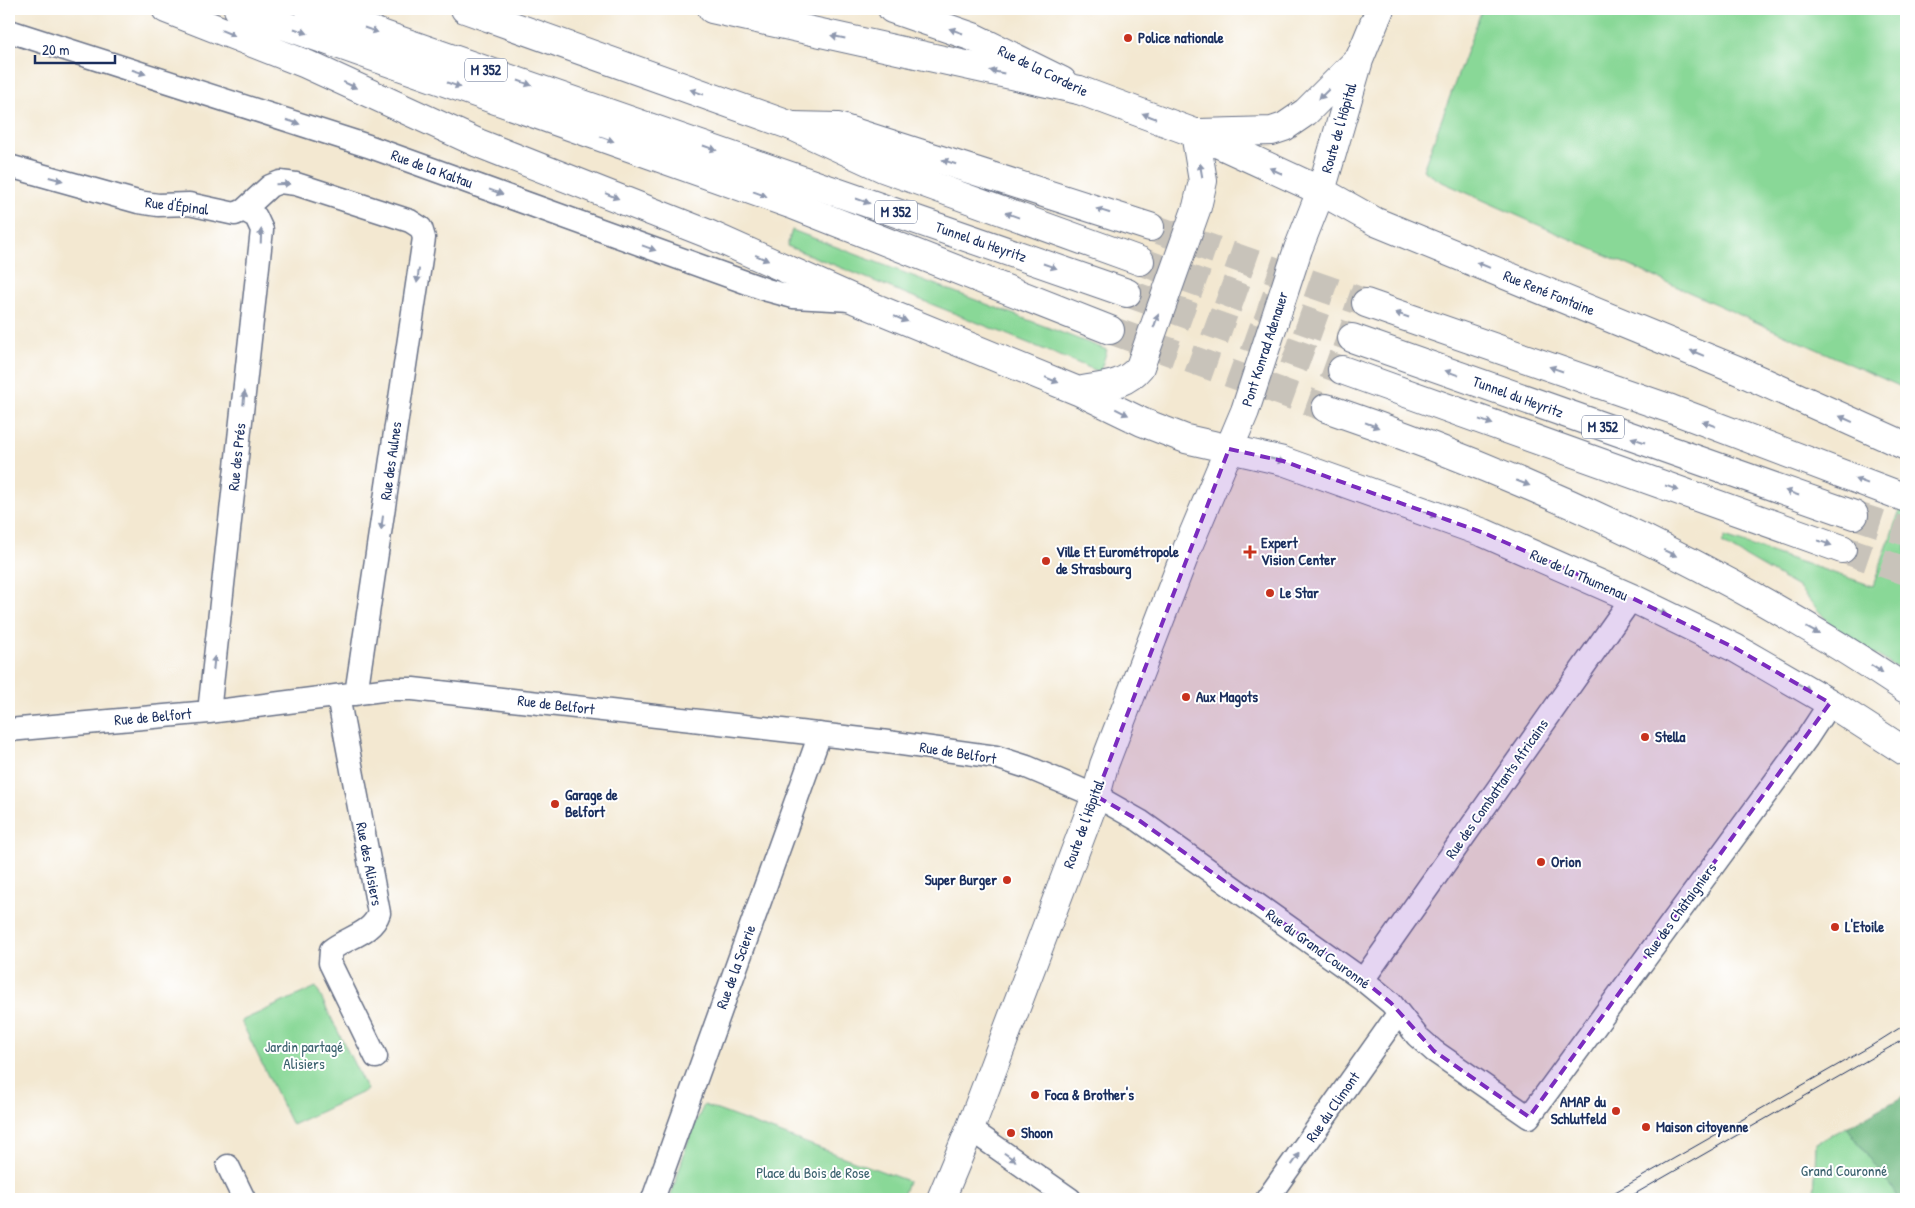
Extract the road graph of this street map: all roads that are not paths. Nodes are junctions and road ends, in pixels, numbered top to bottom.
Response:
1 (166, 9) edge
2 (238, 9) edge
3 (309, 9) edge
4 (465, 9) edge
5 (712, 9) edge
6 (892, 9) edge
7 (1380, 9) edge
8 (9, 31) edge
9 (1359, 60) junction
10 (1079, 90) junction
11 (792, 126) junction
12 (1195, 133) junction
13 (9, 166) edge
14 (1321, 191) junction
15 (244, 210) junction
16 (1150, 227) tunnel mouth
17 (1298, 249) joint
18 (1140, 261) tunnel mouth
19 (1127, 293) tunnel mouth
20 (856, 300) junction
21 (1366, 303) tunnel mouth
22 (1110, 330) tunnel mouth
23 (1352, 338) tunnel mouth
24 (1342, 370) tunnel mouth
25 (1078, 391) junction
26 (1326, 408) tunnel mouth
27 (1906, 446) edge
28 (1229, 449) junction
29 (1906, 498) edge
30 (1854, 515) tunnel mouth
31 (1842, 549) tunnel mouth
32 (1632, 598) junction
33 (1906, 689) edge
34 (347, 695) junction
35 (1830, 702) junction
36 (209, 712) junction
37 (9, 730) edge
38 (820, 734) junction
39 (1906, 752) edge
40 (1096, 796) junction
41 (1363, 980) junction
42 (1398, 1014) junction
43 (376, 1057) dead end
44 (1529, 1117) joint
45 (970, 1129) junction
46 (228, 1166) dead end
47 (244, 1199) edge
48 (652, 1199) edge
49 (941, 1199) edge
50 (1070, 1199) edge
51 (1268, 1199) edge

1 -> 20 main road, Rue de la Thumenau
2 -> 22 main road
3 -> 19 main road, Tunnel du Heyritz / M 352
11 -> 4 main road, M 352
10 -> 5 main road
10 -> 6 main road, Rue de la Corderie
7 - 9 main road, Route de l'Hôpital
8 -> 20 street, Rue de la Kaltau
9 -> 12 main road
9 - 14 main road, Route de l'Hôpital
12 -> 10 main road, Rue de la Corderie
16 -> 11 main road
18 -> 11 main road, M 352
14 -> 12 main road, Rue René Fontaine
25 -> 12 main road
13 -> 15 street, Rue d'Épinal
14 - 17 main road, Route de l'Hôpital
27 -> 14 main road, Rue René Fontaine
15 -> 34 street, Rue des Aulnes
36 -> 15 street, Rue des Prés
17 - 28 main road, Pont Konrad Adenauer
20 -> 25 main road, Rue de la Thumenau
29 -> 21 main road
30 -> 23 main road, Tunnel du Heyritz / M 352
24 -> 31 main road, M 352
25 -> 28 main road, Rue de la Thumenau
26 -> 33 main road
28 -> 32 main road, Rue de la Thumenau
28 - 40 main road, Route de l'Hôpital
32 -> 35 main road, Rue de la Thumenau
32 - 41 street, Rue des Combattants Africains
34 - 36 street, Rue de Belfort
34 - 38 street, Rue de Belfort
34 - 43 street, Rue des Alisiers
35 - 39 main road, Rue de la Thumenau
35 - 44 street, Rue des Châtaigniers
36 - 37 street, Rue de Belfort
38 - 40 street, Rue de Belfort
38 - 48 street, Rue de la Scierie
40 - 41 street, Rue du Grand Couronné
40 - 45 main road, Route de l'Hôpital
41 - 42 street, Rue du Grand Couronné
42 - 44 street, Rue du Grand Couronné
51 -> 42 street, Rue du Climont
45 - 49 main road, Route de l'Hôpital
45 -> 50 street
46 - 47 street

